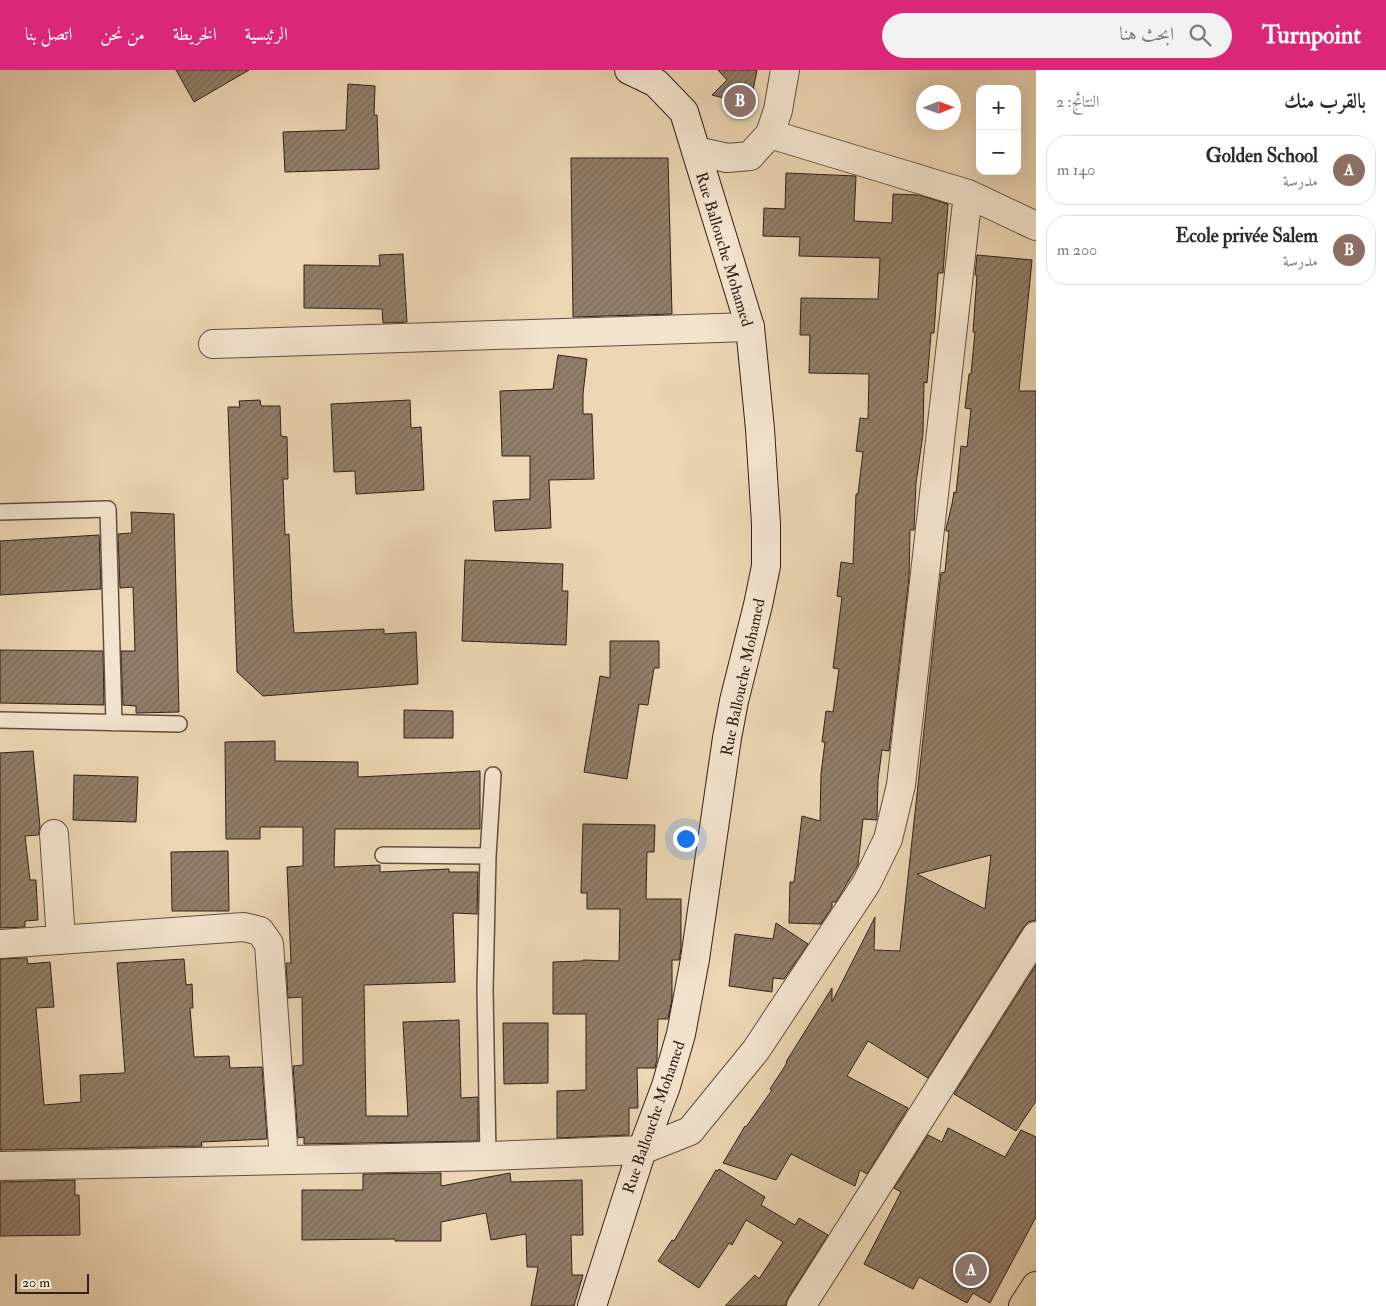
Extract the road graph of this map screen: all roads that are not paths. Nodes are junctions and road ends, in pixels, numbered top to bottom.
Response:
1 (629, 70) edge
2 (785, 70) edge
3 (770, 134) junction
4 (696, 151) junction
5 (968, 194) junction
6 (1036, 226) edge
7 (750, 327) junction
8 (213, 344) dead end
9 (0, 512) edge
10 (0, 720) edge
11 (114, 723) junction
12 (179, 724) dead end
13 (493, 775) dead end
14 (54, 834) dead end
15 (383, 855) dead end
16 (488, 856) junction
17 (1036, 936) edge
18 (61, 940) junction
19 (0, 944) edge
20 (642, 1150) junction
21 (488, 1156) junction
22 (284, 1160) junction
23 (0, 1166) edge
24 (1036, 1286) edge
25 (592, 1306) edge
26 (801, 1306) edge
27 (1023, 1306) edge

1 - 4 street, Rue Ballouche Mohamed
2 - 3 street
3 - 4 street
3 - 5 street
4 - 7 street, Rue Ballouche Mohamed
5 - 6 street
5 - 20 street
7 - 8 street
7 - 20 street, Rue Ballouche Mohamed
9 - 11 lane
10 - 11 lane
11 - 12 lane
13 - 16 lane
14 - 18 street
15 - 16 lane
16 - 21 lane
17 - 26 street
18 - 19 street
18 - 22 street
20 - 21 street
20 - 25 street, Rue Ballouche Mohamed
21 - 22 street
22 - 23 street
24 - 27 main road

